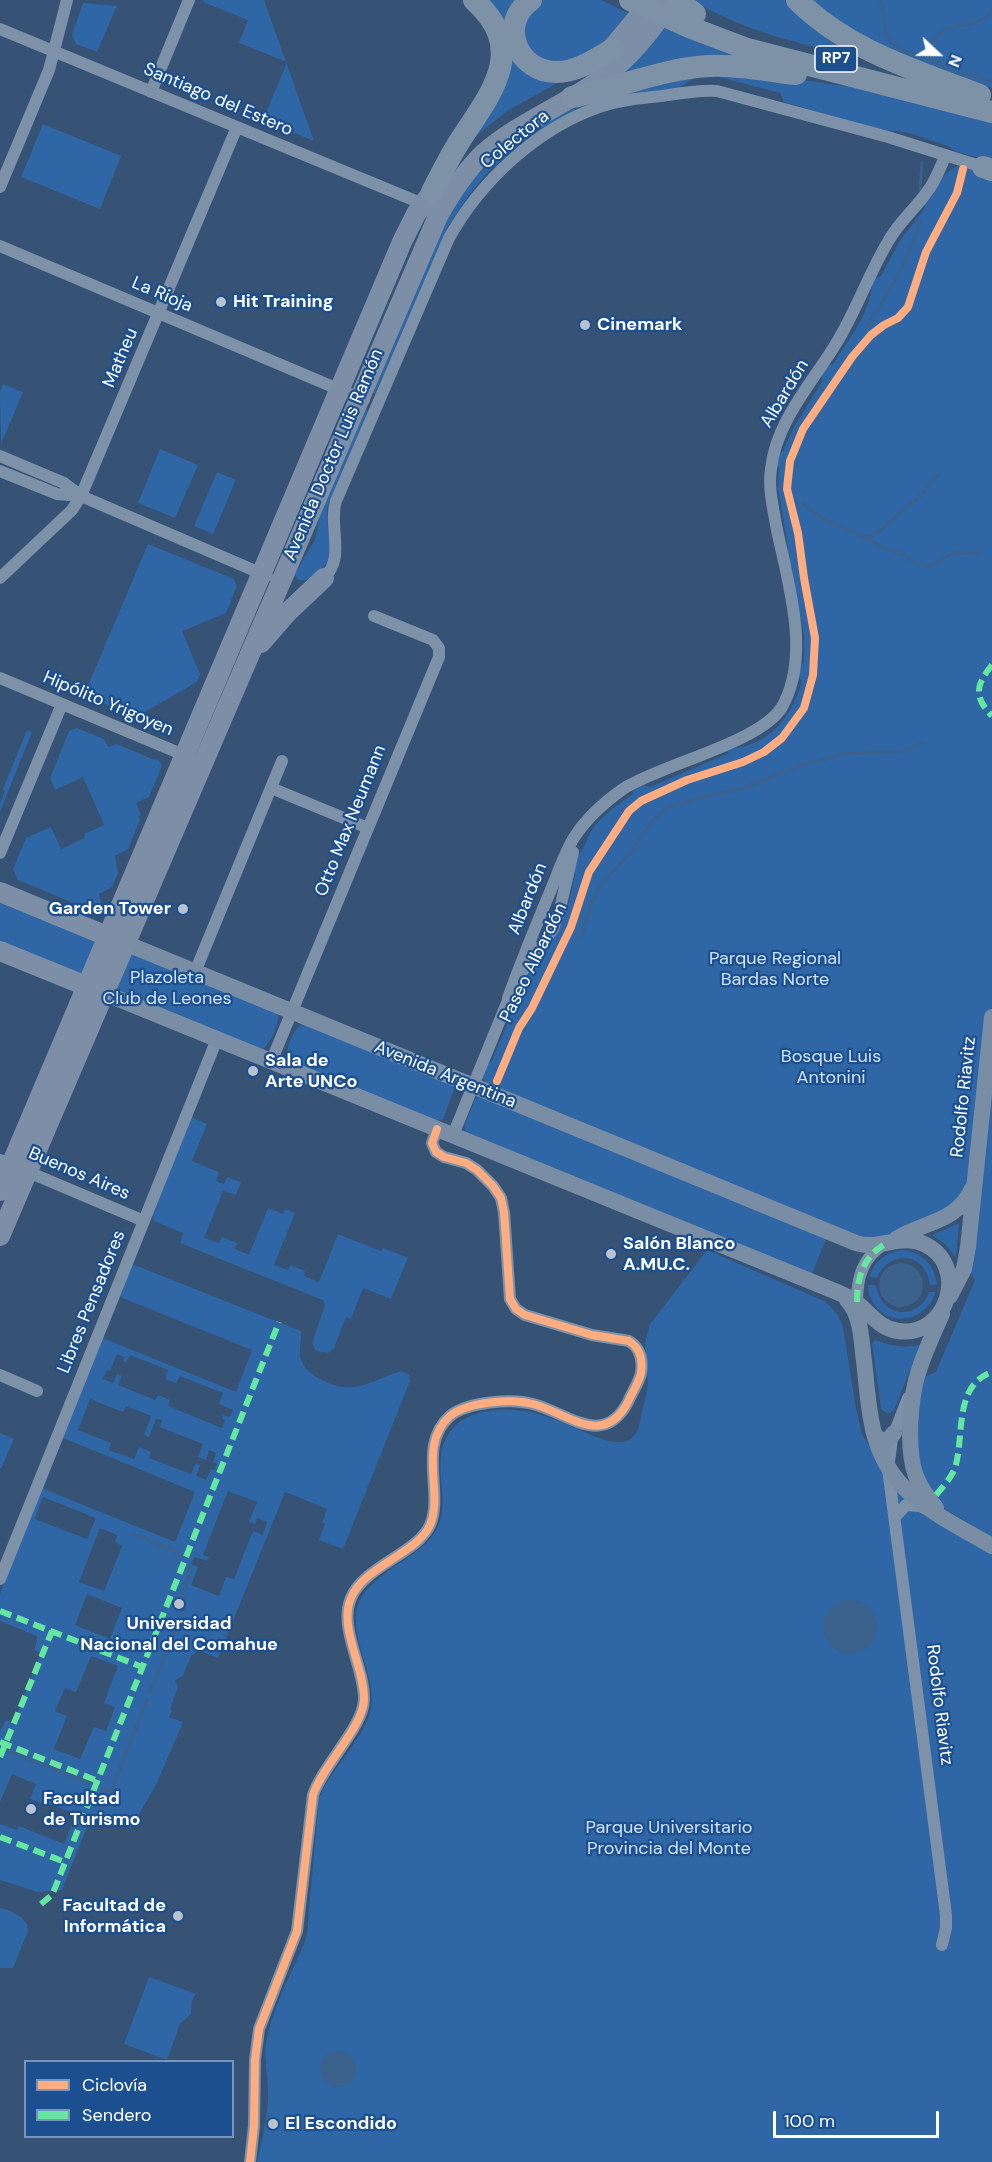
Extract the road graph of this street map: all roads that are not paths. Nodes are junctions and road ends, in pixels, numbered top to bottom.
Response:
1 (67, 0) edge
2 (189, 0) edge
3 (474, 0) edge
4 (531, 0) edge
5 (664, 0) edge
6 (675, 0) edge
7 (796, 0) edge
8 (637, 1) edge
9 (695, 14) junction
10 (0, 29) edge
11 (640, 30) junction
12 (613, 49) junction
13 (54, 51) junction
14 (878, 83) junction
15 (151, 92) junction
16 (572, 97) junction
17 (983, 102) edge
18 (992, 117) edge
19 (237, 127) junction
20 (946, 155) junction
21 (989, 168) edge
22 (0, 187) edge
23 (427, 198) junction
24 (0, 246) edge
25 (160, 314) junction
26 (339, 390) junction
27 (368, 402) junction
28 (0, 456) edge
29 (0, 471) edge
30 (81, 496) junction
31 (261, 574) junction
32 (0, 578) edge
33 (324, 578) junction
34 (281, 581) junction
35 (374, 616) dead end
36 (240, 676) junction
37 (0, 678) edge
38 (62, 704) junction
39 (184, 755) junction
40 (282, 761) dead end
41 (203, 763) junction
42 (271, 788) junction
43 (368, 828) junction
44 (0, 854) edge
45 (0, 892) edge
46 (116, 940) junction
47 (0, 951) edge
48 (195, 972) junction
49 (95, 989) junction
50 (292, 1012) junction
51 (992, 1017) edge
52 (217, 1039) junction
53 (271, 1062) junction
54 (473, 1086) junction
55 (436, 1129) junction
56 (453, 1135) junction
57 (13, 1166) edge
58 (975, 1180) junction
59 (0, 1191) edge
60 (144, 1221) junction
61 (0, 1236) edge
62 (890, 1242) junction
63 (837, 1292) junction
64 (857, 1302) junction
65 (946, 1304) junction
66 (859, 1324) junction
67 (918, 1371) junction
68 (0, 1375) edge
69 (37, 1391) dead end
70 (894, 1432) junction
71 (875, 1436) junction
72 (888, 1469) junction
73 (895, 1517) junction
74 (954, 1524) junction
75 (992, 1546) edge
76 (0, 1579) edge
77 (942, 1945) dead end
78 (250, 2162) edge

1 - 13 street
2 - 15 street
3 - 23 highway
4 - 12 highway
5 - 9 highway, RP7
6 - 9 highway
6 - 11 main road, Avenida Doctor Luis Ramón
7 - 17 highway
8 - 11 main road, Avenida Doctor Luis Ramón
8 - 14 highway, RP7
9 - 17 highway, RP7
10 - 13 street, Santiago del Estero
11 - 12 main road, Avenida Doctor Luis Ramón
11 - 16 main road, Avenida Doctor Luis Ramón
12 - 23 main road, Avenida Doctor Luis Ramón
13 - 15 street, Santiago del Estero
13 - 22 street
14 - 16 highway
14 - 17 highway, RP7
15 - 19 street, Santiago del Estero
16 - 27 main road, Avenida Doctor Luis Ramón
17 - 18 highway
19 - 23 street, Santiago del Estero
19 - 25 street, Matheu
20 - 21 street, Colectora
20 - 27 street, Colectora
20 - 54 street, Albardón
23 - 26 main road, Avenida Doctor Luis Ramón
24 - 25 street, La Rioja
25 - 26 street, La Rioja
25 - 30 street, Matheu
26 - 27 street, La Rioja
26 - 31 main road, Avenida Doctor Luis Ramón
27 - 33 street, Colectora
27 - 34 main road, Avenida Doctor Luis Ramón
28 - 30 street
29 - 30 street
30 - 31 street
30 - 32 street, Matheu
31 - 34 street
31 - 39 main road, Avenida Doctor Luis Ramón
33 - 34 main road
33 - 36 main road
34 - 36 main road, Avenida Doctor Luis Ramón
35 - 43 street, Otto Max Neumann
36 - 41 main road, Avenida Doctor Luis Ramón
37 - 38 street, Hipólito Yrigoyen
38 - 39 street, Hipólito Yrigoyen
38 - 44 street
39 - 41 street, Hipólito Yrigoyen
39 - 46 main road, Avenida Doctor Luis Ramón
40 - 42 street
41 - 46 main road, Avenida Doctor Luis Ramón
42 - 43 street
42 - 48 street
43 - 50 street, Otto Max Neumann
45 - 46 main road, Avenida Argentina
46 - 48 main road, Avenida Argentina
46 - 49 main road, Avenida Doctor Luis Ramón
47 - 49 main road
48 - 50 main road, Avenida Argentina
49 - 52 main road
49 - 57 main road, Avenida Doctor Luis Ramón
50 - 53 street, Otto Max Neumann
50 - 54 main road, Avenida Argentina
51 - 58 main road, Rodolfo Riavitz
52 - 53 main road
52 - 60 street, Libres Pensadores
53 - 55 main road
54 - 56 street, Albardón
54 - 62 main road, Avenida Argentina
55 - 56 main road
55 - 78 street
56 - 63 main road
57 - 59 main road
57 - 60 street, Buenos Aires
57 - 61 main road
58 - 62 main road, Rodolfo Riavitz
58 - 65 main road, Rodolfo Riavitz
60 - 76 street, Libres Pensadores
62 - 64 street
62 - 65 main road
63 - 64 main road
63 - 66 main road, Rodolfo Riavitz
64 - 65 main road
64 - 66 main road
65 - 67 main road, Rodolfo Riavitz
66 - 71 main road, Rodolfo Riavitz
67 - 70 street, Rodolfo Riavitz
67 - 74 main road
68 - 69 street
70 - 71 main road
70 - 72 street, Rodolfo Riavitz
71 - 72 main road, Rodolfo Riavitz
72 - 73 street, Rodolfo Riavitz
72 - 74 main road
73 - 74 street
73 - 77 street, Rodolfo Riavitz
74 - 75 main road

